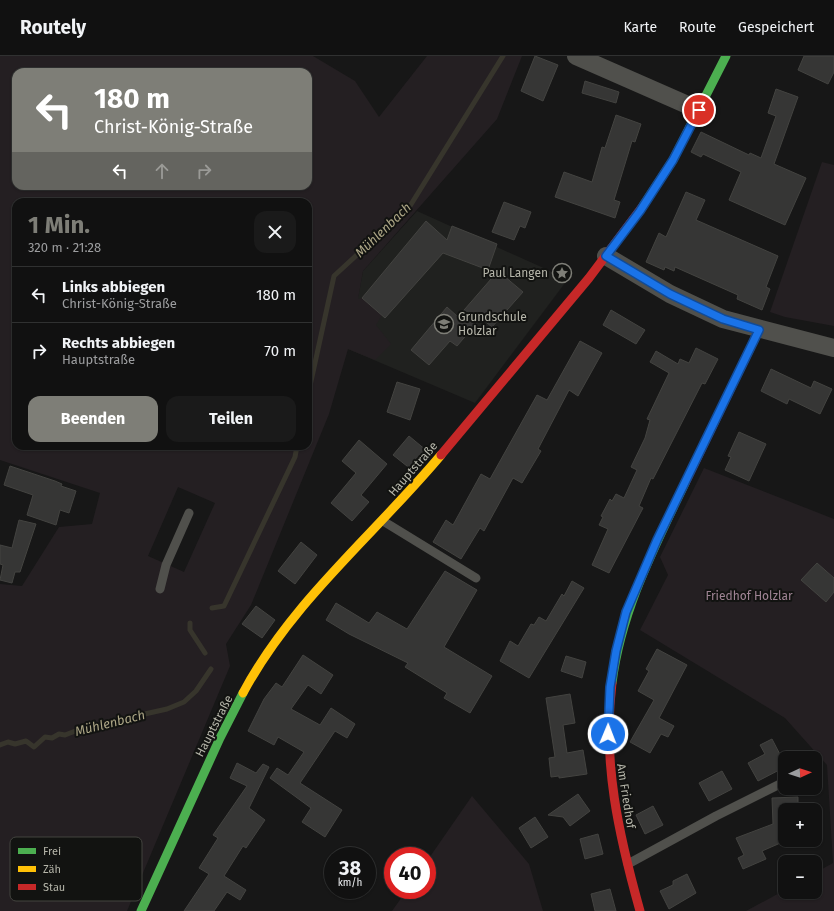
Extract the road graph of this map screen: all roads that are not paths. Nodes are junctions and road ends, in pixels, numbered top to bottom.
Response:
1 (576, 56) edge
2 (726, 56) edge
3 (699, 110) junction
4 (606, 256) junction
5 (759, 330) junction
6 (834, 348) edge
7 (189, 513) dead end
8 (383, 521) junction
9 (476, 578) dead end
10 (160, 589) dead end
11 (778, 785) edge
12 (627, 865) junction
13 (142, 911) edge
14 (640, 911) edge

1 - 3 street
2 - 3 main road, Hauptstraße
3 - 4 main road, Hauptstraße
4 - 5 street
4 - 8 main road, Hauptstraße
5 - 6 street
5 - 12 main road, Am Friedhof
7 - 10 lane
8 - 9 lane
8 - 13 main road, Hauptstraße
11 - 12 lane
12 - 14 main road, Am Friedhof

